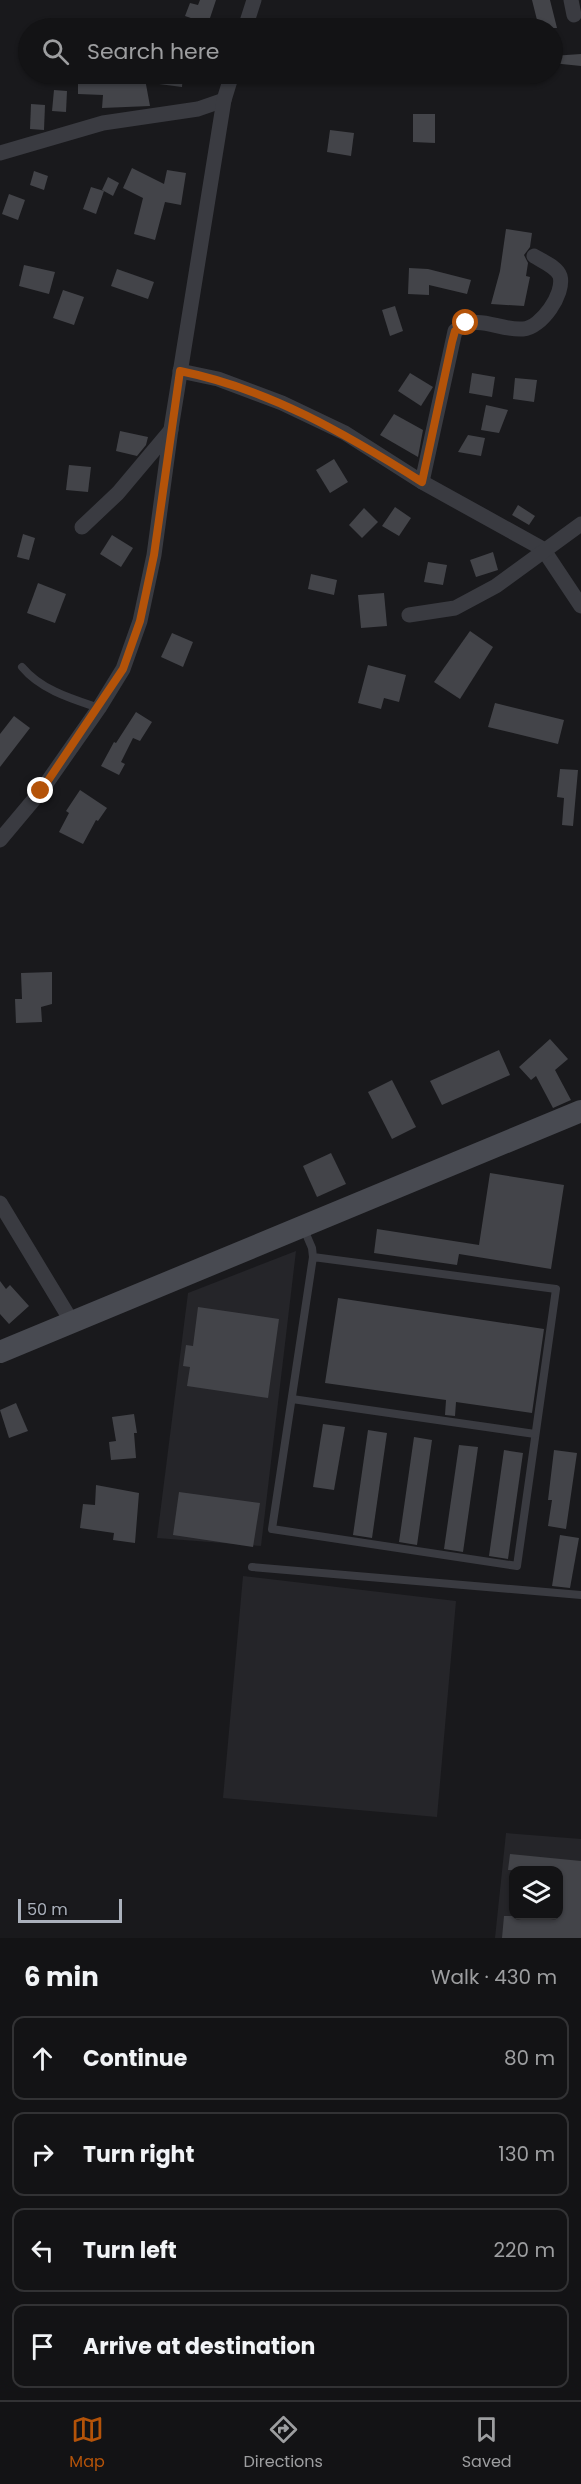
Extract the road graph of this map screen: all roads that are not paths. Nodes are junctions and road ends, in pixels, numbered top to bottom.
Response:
1 (254, 0) edge
2 (248, 18) edge
3 (229, 84) edge
4 (224, 100) junction
5 (0, 153) edge
6 (534, 256) dead end
7 (180, 371) junction
8 (171, 429) junction
9 (422, 482) junction
10 (581, 524) edge
11 (82, 527) dead end
12 (543, 549) junction
13 (581, 606) edge
14 (409, 615) dead end
15 (22, 667) dead end
16 (99, 708) junction
17 (0, 840) edge
18 (581, 1111) edge
19 (0, 1203) edge
20 (303, 1227) junction
21 (312, 1257) junction
22 (72, 1322) junction
23 (0, 1352) edge
24 (292, 1399) junction
25 (535, 1434) junction
26 (252, 1567) dead end
27 (581, 1595) edge

1 - 2 street
3 - 4 street
4 - 5 street
4 - 7 street
6 - 9 street
7 - 8 street
7 - 9 street
8 - 11 street
8 - 16 street
9 - 12 street
10 - 12 street
12 - 13 street
12 - 14 street
15 - 16 lane
16 - 17 street
18 - 20 street
19 - 22 street
20 - 21 lane
20 - 22 street
21 - 24 lane
21 - 25 lane
22 - 23 street
24 - 25 lane
24 - 25 lane
26 - 27 lane

